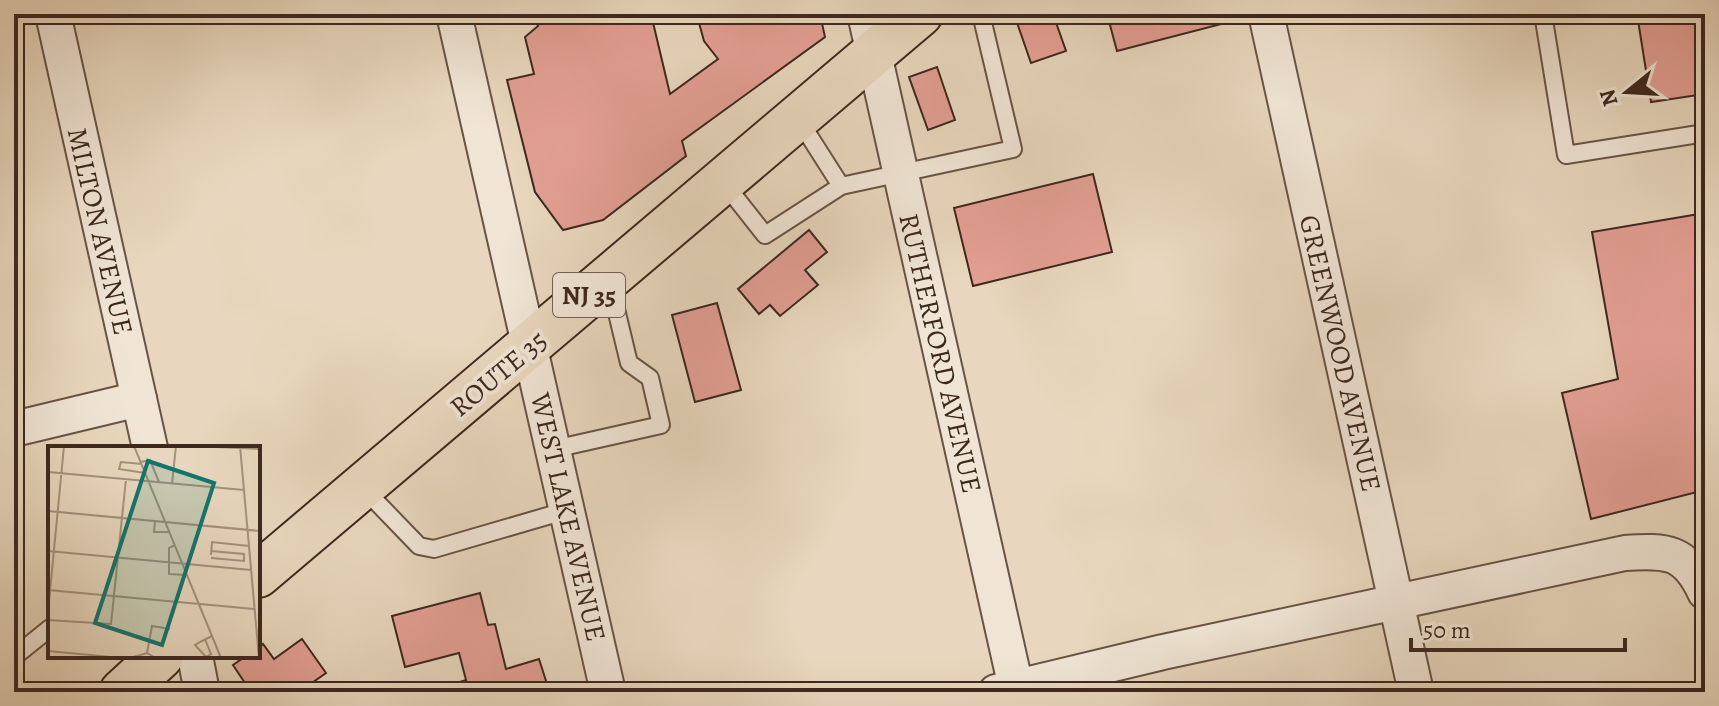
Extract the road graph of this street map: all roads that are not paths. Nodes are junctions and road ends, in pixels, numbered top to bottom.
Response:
1 (53, 14) edge
2 (454, 14) edge
3 (920, 14) edge
4 (981, 14) edge
5 (1266, 14) edge
6 (1543, 14) edge
7 (870, 33) edge
8 (797, 118) junction
9 (1705, 133) edge
10 (901, 173) junction
11 (722, 182) junction
12 (841, 186) junction
13 (609, 278) junction
14 (531, 344) junction
15 (139, 399) junction
16 (14, 429) edge
17 (150, 446) edge
18 (554, 449) junction
19 (363, 487) junction
20 (568, 510) junction
21 (260, 573) edge
22 (1705, 592) edge
23 (1396, 603) junction
24 (48, 630) edge
25 (14, 657) edge
26 (159, 658) edge
27 (195, 658) edge
28 (1010, 690) edge
29 (122, 692) edge
30 (202, 692) edge
31 (608, 692) edge
32 (1416, 692) edge

1 - 15 street, MILTON AVENUE
2 - 14 street, WEST LAKE AVENUE
3 - 7 main road, ROUTE 35 / NJ 35
4 - 10 lane
5 - 23 street, GREENWOOD AVENUE
6 - 9 lane
7 - 8 main road, ROUTE 35 / NJ 35
7 - 10 street, RUTHERFORD AVENUE
8 - 11 main road, ROUTE 35 / NJ 35
8 - 12 lane
10 - 12 lane
10 - 28 street, RUTHERFORD AVENUE
11 - 12 lane
11 - 13 main road, ROUTE 35 / NJ 35
13 - 14 main road, ROUTE 35 / NJ 35
13 - 18 lane
14 - 18 street, WEST LAKE AVENUE
14 - 19 main road, ROUTE 35 / NJ 35
15 - 16 street
15 - 17 street, MILTON AVENUE
18 - 20 street, WEST LAKE AVENUE
19 - 20 lane
19 - 21 main road, ROUTE 35 / NJ 35
20 - 31 street, WEST LAKE AVENUE
22 - 23 street
23 - 28 street
23 - 32 street, GREENWOOD AVENUE
24 - 25 lane
26 - 29 main road
27 - 30 street

